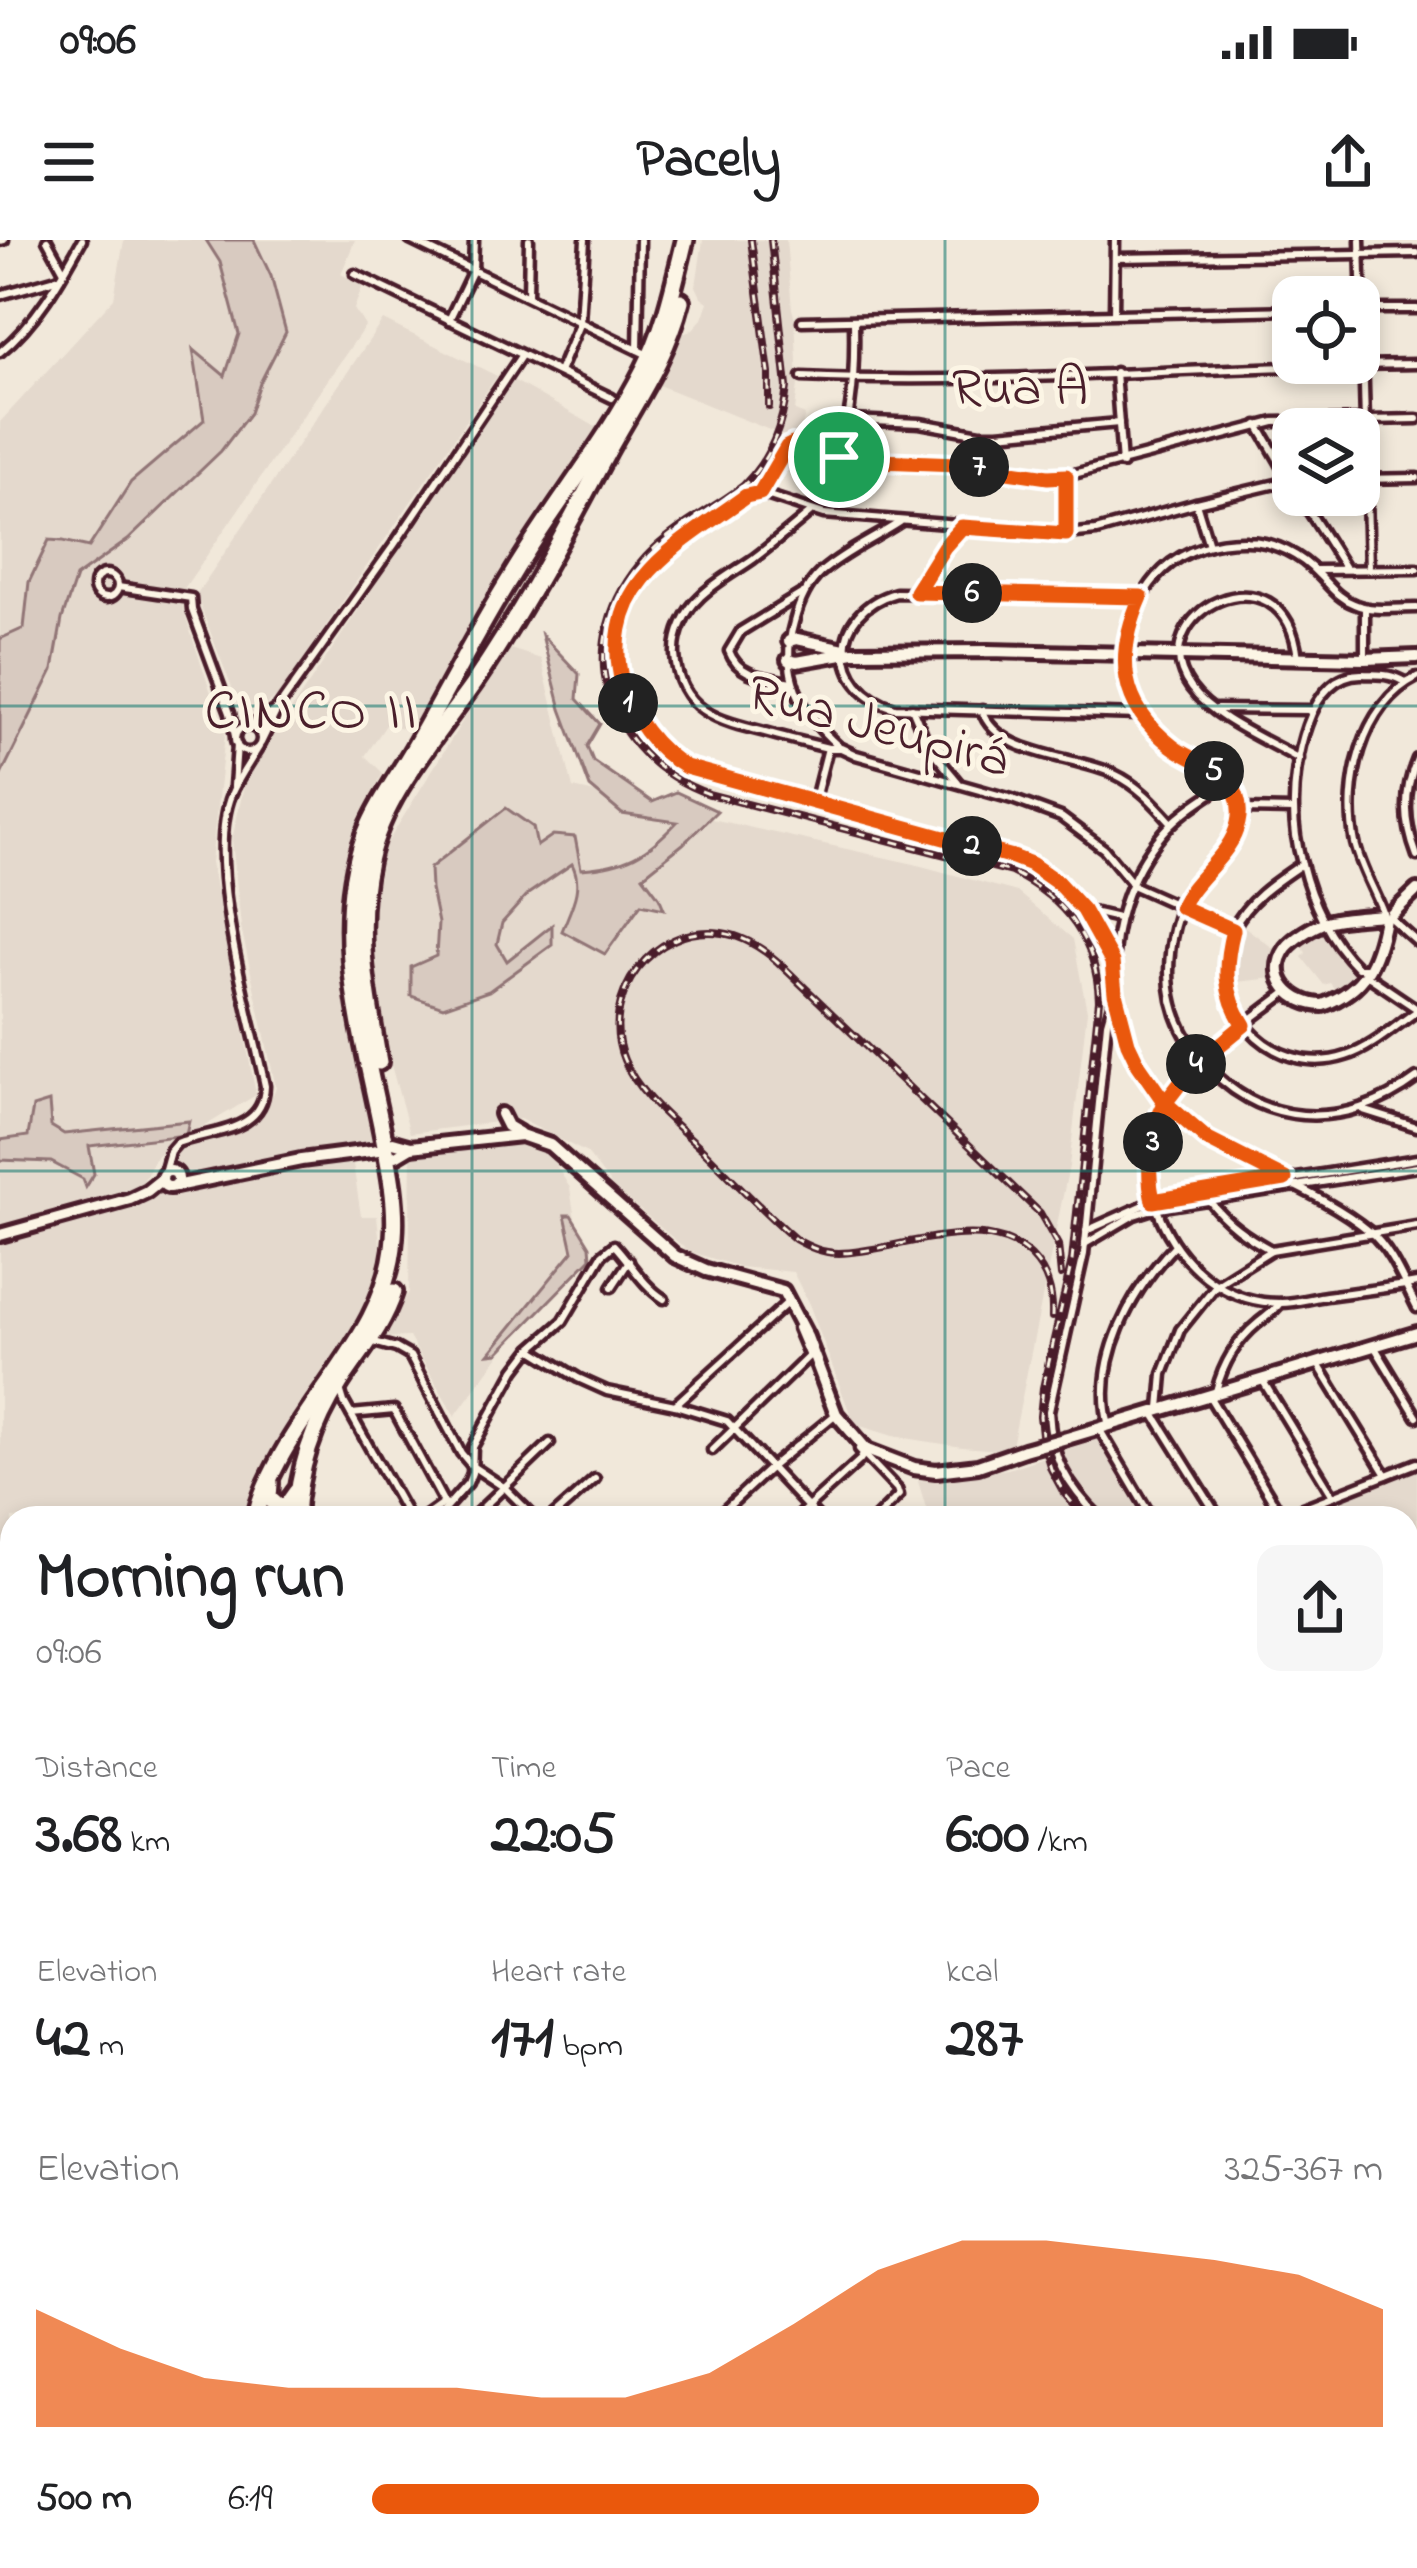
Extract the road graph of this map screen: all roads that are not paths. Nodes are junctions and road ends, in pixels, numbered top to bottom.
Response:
1 (47, 240) edge
2 (82, 240) edge
3 (474, 240) edge
4 (529, 240) edge
5 (586, 240) edge
6 (640, 240) edge
7 (685, 240) edge
8 (696, 240) edge
9 (1115, 240) edge
10 (1360, 240) edge
11 (414, 241) edge
12 (1360, 253) junction
13 (1417, 253) edge
14 (1115, 258) junction
15 (473, 270) junction
16 (355, 274) dead end
17 (63, 275) junction
18 (1360, 276) edge
19 (0, 295) edge
20 (528, 296) junction
21 (1380, 309) edge
22 (1417, 309) edge
23 (1272, 310) edge
24 (1114, 313) junction
25 (449, 320) junction
26 (854, 320) junction
27 (802, 321) dead end
28 (580, 322) junction
29 (0, 352) edge
30 (644, 352) junction
31 (521, 356) junction
32 (1380, 364) edge
33 (1417, 364) edge
34 (1272, 367) edge
35 (559, 372) junction
36 (1114, 372) junction
37 (802, 377) dead end
38 (855, 380) junction
39 (615, 405) junction
40 (1417, 419) edge
41 (850, 420) junction
42 (1380, 420) edge
43 (1272, 422) edge
44 (1119, 423) junction
45 (1258, 425) junction
46 (1272, 448) edge
47 (839, 457) junction
48 (1122, 464) junction
49 (1066, 476) junction
50 (1417, 478) edge
51 (1380, 479) edge
52 (1272, 486) edge
53 (760, 493) junction
54 (1196, 503) junction
55 (811, 512) junction
56 (1312, 516) edge
57 (1365, 516) edge
58 (900, 522) junction
59 (962, 527) junction
60 (1066, 534) junction
61 (537, 538) junction
62 (1209, 544) junction
63 (554, 554) junction
64 (1369, 568) junction
65 (1417, 568) edge
66 (1346, 569) junction
67 (1318, 573) junction
68 (118, 587) junction
69 (805, 592) junction
70 (916, 592) junction
71 (1141, 597) junction
72 (1365, 608) junction
73 (1417, 608) edge
74 (789, 641) junction
75 (848, 652) junction
76 (1124, 653) junction
77 (1180, 657) junction
78 (1417, 657) edge
79 (1298, 658) junction
80 (1365, 659) junction
81 (461, 660) junction
82 (788, 660) junction
83 (482, 670) junction
84 (1417, 677) edge
85 (791, 682) junction
86 (1406, 683) junction
87 (278, 708) junction
88 (912, 708) junction
89 (982, 709) junction
90 (1213, 709) junction
91 (1313, 710) junction
92 (230, 713) junction
93 (1140, 715) junction
94 (250, 726) junction
95 (236, 740) junction
96 (260, 745) junction
97 (828, 748) junction
98 (841, 748) junction
99 (1299, 758) junction
100 (1417, 759) edge
101 (1229, 782) junction
102 (960, 785) junction
103 (233, 790) junction
104 (814, 803) junction
105 (1240, 808) junction
106 (1293, 810) junction
107 (1172, 823) junction
108 (1417, 856) edge
109 (1302, 863) junction
110 (1131, 884) junction
111 (1417, 890) edge
112 (1181, 907) junction
113 (1083, 910) junction
114 (1388, 913) junction
115 (1118, 918) junction
116 (1325, 922) junction
117 (1233, 930) junction
118 (1417, 942) edge
119 (1112, 962) junction
120 (1370, 971) junction
121 (1288, 992) junction
122 (1115, 993) junction
123 (1417, 1010) edge
124 (1120, 1018) junction
125 (1107, 1022) junction
126 (1244, 1025) junction
127 (1202, 1059) junction
128 (1417, 1078) edge
129 (1165, 1103) junction
130 (1362, 1109) junction
131 (501, 1114) dead end
132 (1417, 1127) edge
133 (521, 1135) junction
134 (392, 1149) junction
135 (1417, 1163) edge
136 (170, 1177) junction
137 (1285, 1179) junction
138 (1298, 1186) junction
139 (1208, 1199) junction
140 (1154, 1204) junction
141 (1417, 1226) edge
142 (1086, 1231) junction
143 (1372, 1233) junction
144 (0, 1235) edge
145 (1085, 1244) junction
146 (1175, 1245) junction
147 (1271, 1250) junction
148 (629, 1261) junction
149 (1417, 1282) edge
150 (1217, 1284) junction
151 (1405, 1285) junction
152 (612, 1287) dead end
153 (786, 1298) junction
154 (664, 1299) dead end
155 (1280, 1303) junction
156 (1417, 1308) edge
157 (1417, 1333) edge
158 (367, 1344) junction
159 (1374, 1346) junction
160 (531, 1349) junction
161 (811, 1355) junction
162 (1318, 1364) junction
163 (1263, 1380) junction
164 (331, 1387) junction
165 (1212, 1395) junction
166 (675, 1406) junction
167 (1156, 1413) junction
168 (351, 1414) junction
169 (834, 1415) junction
170 (1417, 1417) edge
171 (734, 1427) junction
172 (1105, 1428) junction
173 (550, 1443) dead end
174 (712, 1450) dead end
175 (865, 1456) junction
176 (1417, 1463) edge
177 (472, 1466) junction
178 (771, 1466) junction
179 (272, 1474) junction
180 (1386, 1475) junction
181 (595, 1479) dead end
182 (300, 1480) junction
183 (505, 1488) junction
184 (1333, 1496) junction
185 (259, 1506) edge
186 (278, 1506) edge
187 (286, 1506) edge
188 (297, 1506) edge
189 (402, 1506) edge
190 (440, 1506) edge
191 (448, 1506) edge
192 (485, 1506) edge
193 (523, 1506) edge
194 (565, 1506) edge
195 (729, 1506) edge
196 (807, 1506) edge
197 (809, 1506) edge
198 (889, 1506) edge
199 (1087, 1506) edge
200 (1146, 1506) edge
201 (1212, 1506) edge
202 (1274, 1506) edge
203 (1308, 1506) edge

1 - 17 street
2 - 17 street
3 - 15 street
4 - 20 street
5 - 28 street
6 - 30 street
7 - 30 highway
8 - 63 highway
9 - 14 street
10 - 12 street
11 - 15 street
12 - 13 street
12 - 14 street
12 - 18 street
14 - 24 street
15 - 20 street
15 - 25 street
16 - 25 street
17 - 19 street
17 - 29 street
20 - 28 street
21 - 22 street
23 - 24 street
24 - 26 street
25 - 31 street
26 - 27 street
26 - 38 street
28 - 30 street
28 - 35 street
30 - 39 highway
31 - 35 street
31 - 87 street
32 - 33 street
34 - 36 street
35 - 39 street
36 - 38 street
36 - 44 street
37 - 38 street
38 - 41 street
39 - 61 highway
40 - 42 street
41 - 44 street, Rua A
41 - 47 street
43 - 45 street
44 - 48 street
45 - 46 street
45 - 48 street
47 - 49 street
47 - 53 street
48 - 49 street
49 - 60 street
50 - 51 street
52 - 54 street
53 - 55 street
53 - 104 street
54 - 60 street
54 - 62 street
55 - 58 street
55 - 97 street, Rua Jeupirá
56 - 66 street
57 - 64 street
58 - 59 street
58 - 69 street
59 - 60 street
59 - 70 street
61 - 63 highway
61 - 81 highway
62 - 67 street
62 - 71 street
63 - 83 highway
64 - 65 street
64 - 66 street
66 - 67 street
67 - 72 street
68 - 68 street
68 - 92 street
69 - 74 street
69 - 85 street
70 - 71 street
70 - 75 street
71 - 76 street
72 - 73 street
72 - 80 street
74 - 75 street
74 - 82 street
75 - 76 street
75 - 82 street
75 - 88 street
76 - 77 street
76 - 93 street
77 - 79 street
77 - 79 street
77 - 90 street
78 - 80 street
79 - 80 street
81 - 83 highway
81 - 134 highway
82 - 85 street
83 - 134 highway
84 - 86 street
85 - 98 street
86 - 91 street
86 - 114 street
87 - 94 street
87 - 96 street
88 - 89 street
88 - 102 street
89 - 93 street
89 - 107 street
90 - 91 street
90 - 99 street
91 - 99 street
92 - 94 street
92 - 95 street
93 - 101 street
94 - 95 street
94 - 96 street
95 - 96 street
95 - 103 street
96 - 103 street
97 - 98 street, Rua Jeupirá
97 - 104 street
98 - 102 street, Rua Jeupirá
99 - 106 street
100 - 108 street
101 - 105 street
101 - 107 street
102 - 110 street, Rua Jeupirá
103 - 136 street
104 - 113 street
105 - 106 street
105 - 112 street
106 - 109 street
107 - 110 street
109 - 116 street
109 - 117 street
110 - 112 street, Rua Jeupirá
110 - 115 street
111 - 114 street
112 - 117 street, Rua Jeupirá
112 - 127 street
113 - 115 street
113 - 119 street
114 - 116 street
114 - 118 street
114 - 120 street
115 - 119 street
116 - 120 street
116 - 121 street
117 - 126 street
119 - 122 street
120 - 121 street
120 - 123 street
121 - 126 street
122 - 124 street
122 - 125 street
123 - 126 street
124 - 125 street
124 - 129 street
125 - 142 street
126 - 127 street
127 - 129 street
127 - 130 street
128 - 130 street
129 - 137 street
129 - 140 street
130 - 132 street
131 - 133 street
133 - 134 street
133 - 153 street
134 - 136 street
134 - 158 highway
134 - 164 highway
135 - 137 street
135 - 138 street
136 - 144 street
137 - 138 street
137 - 140 street
138 - 139 street
138 - 143 street
139 - 140 street
139 - 147 street
140 - 142 street
140 - 145 street
140 - 146 street
141 - 143 street
142 - 145 street
143 - 147 street
143 - 151 street
145 - 199 street
146 - 150 street
146 - 172 street
147 - 150 street
148 - 152 street
148 - 154 street
148 - 160 street
149 - 151 street
150 - 155 street
150 - 167 street
151 - 155 street
151 - 156 street
153 - 161 street
153 - 166 street
155 - 165 street
157 - 159 street
158 - 164 highway
158 - 177 street
159 - 162 street
159 - 170 street
160 - 166 street
160 - 177 street
161 - 169 street
161 - 171 street
162 - 163 street
162 - 180 street
163 - 165 street
163 - 184 street
164 - 168 street
164 - 179 highway
164 - 182 highway
165 - 167 street
165 - 202 street
166 - 171 street
167 - 172 street
167 - 201 street
168 - 189 street
168 - 190 street
169 - 175 street
169 - 178 street
171 - 174 street
171 - 178 street
172 - 175 street, bridge
172 - 200 street
173 - 183 street
175 - 197 street
175 - 198 street
176 - 180 street
177 - 183 street
177 - 191 street
178 - 195 street
178 - 196 street
179 - 185 highway
179 - 186 highway
180 - 184 street
181 - 194 street
182 - 187 highway
182 - 188 highway
183 - 192 street
183 - 193 street
184 - 203 street

